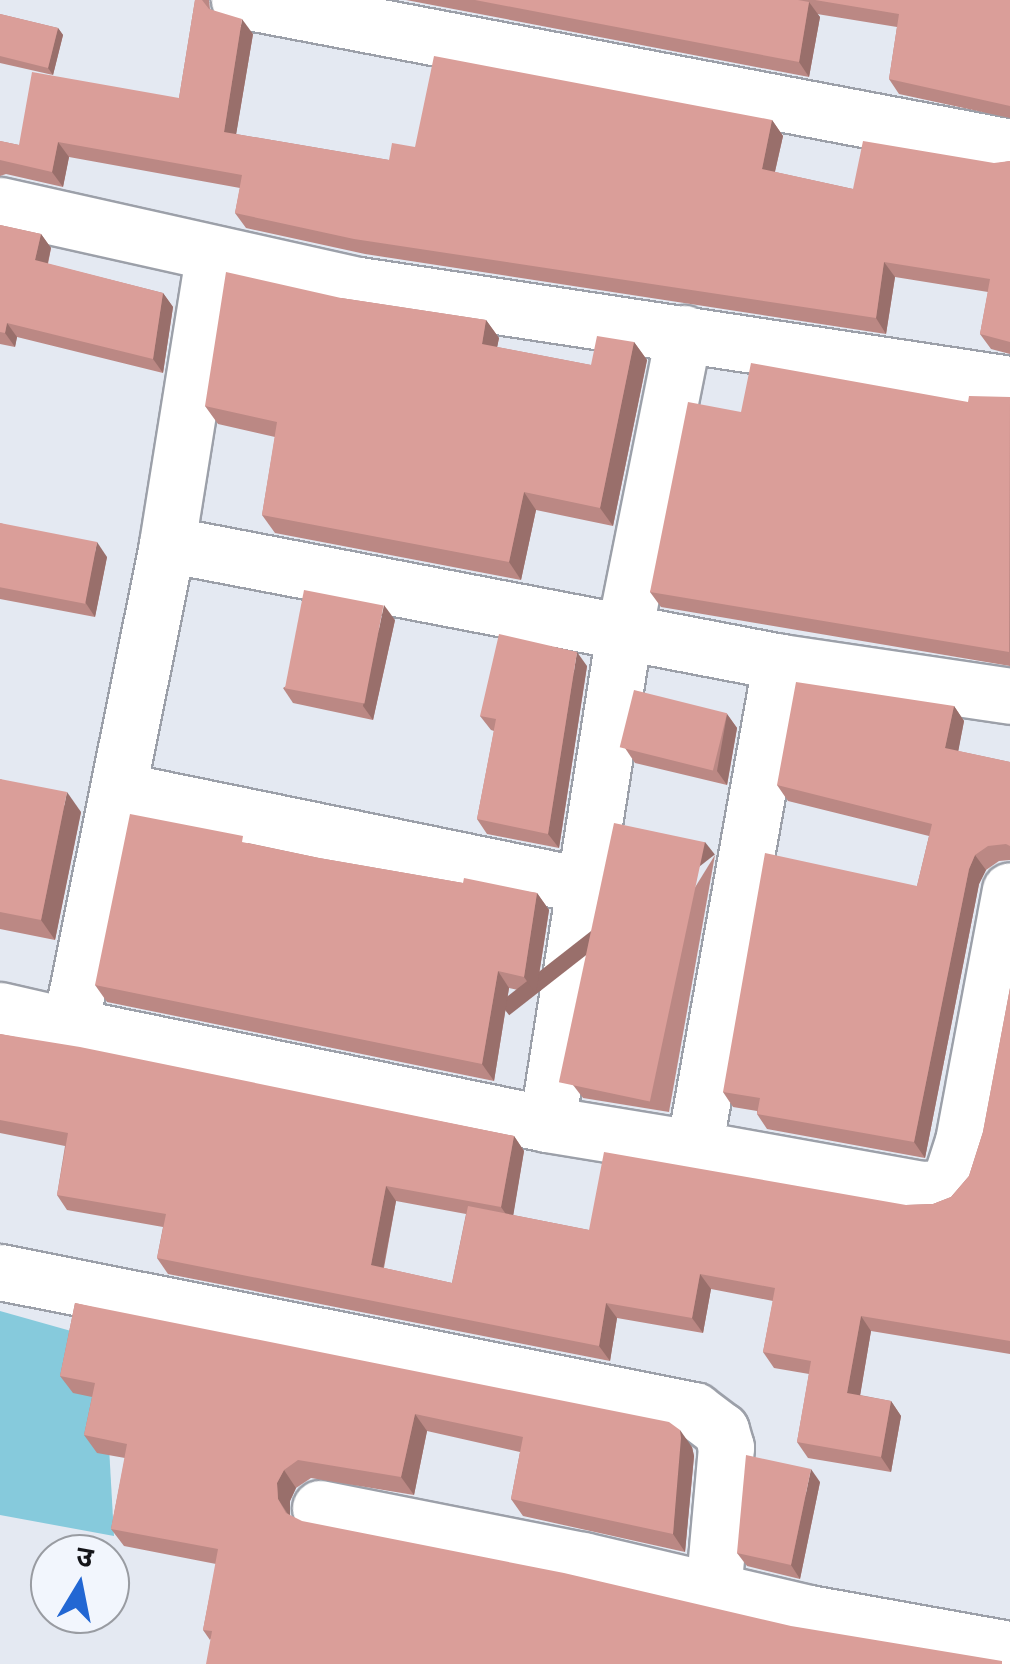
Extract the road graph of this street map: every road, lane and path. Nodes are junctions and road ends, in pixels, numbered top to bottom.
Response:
1 (239, 0) edge
2 (1010, 147) edge
3 (0, 205) edge
4 (213, 256) junction
5 (684, 333) junction
6 (1010, 384) edge
7 (167, 544) junction
8 (624, 632) junction
9 (781, 662) junction
10 (1010, 696) edge
11 (119, 790) junction
12 (582, 885) junction
13 (1010, 890) edge
14 (0, 1010) edge
15 (70, 1026) junction
16 (547, 1124) junction
17 (694, 1148) junction
18 (0, 1272) edge
19 (320, 1508) dead end
20 (713, 1592) junction
21 (1010, 1649) edge

1 - 2 street
3 - 4 street
4 - 5 street
4 - 7 street
5 - 6 street
5 - 8 street
7 - 8 street
7 - 11 street
8 - 9 street
8 - 12 street
9 - 10 street
9 - 17 street
11 - 12 street
11 - 15 street
12 - 16 street
13 - 17 street
14 - 15 street
15 - 16 street
16 - 17 street
18 - 20 street
19 - 20 street
20 - 21 street

